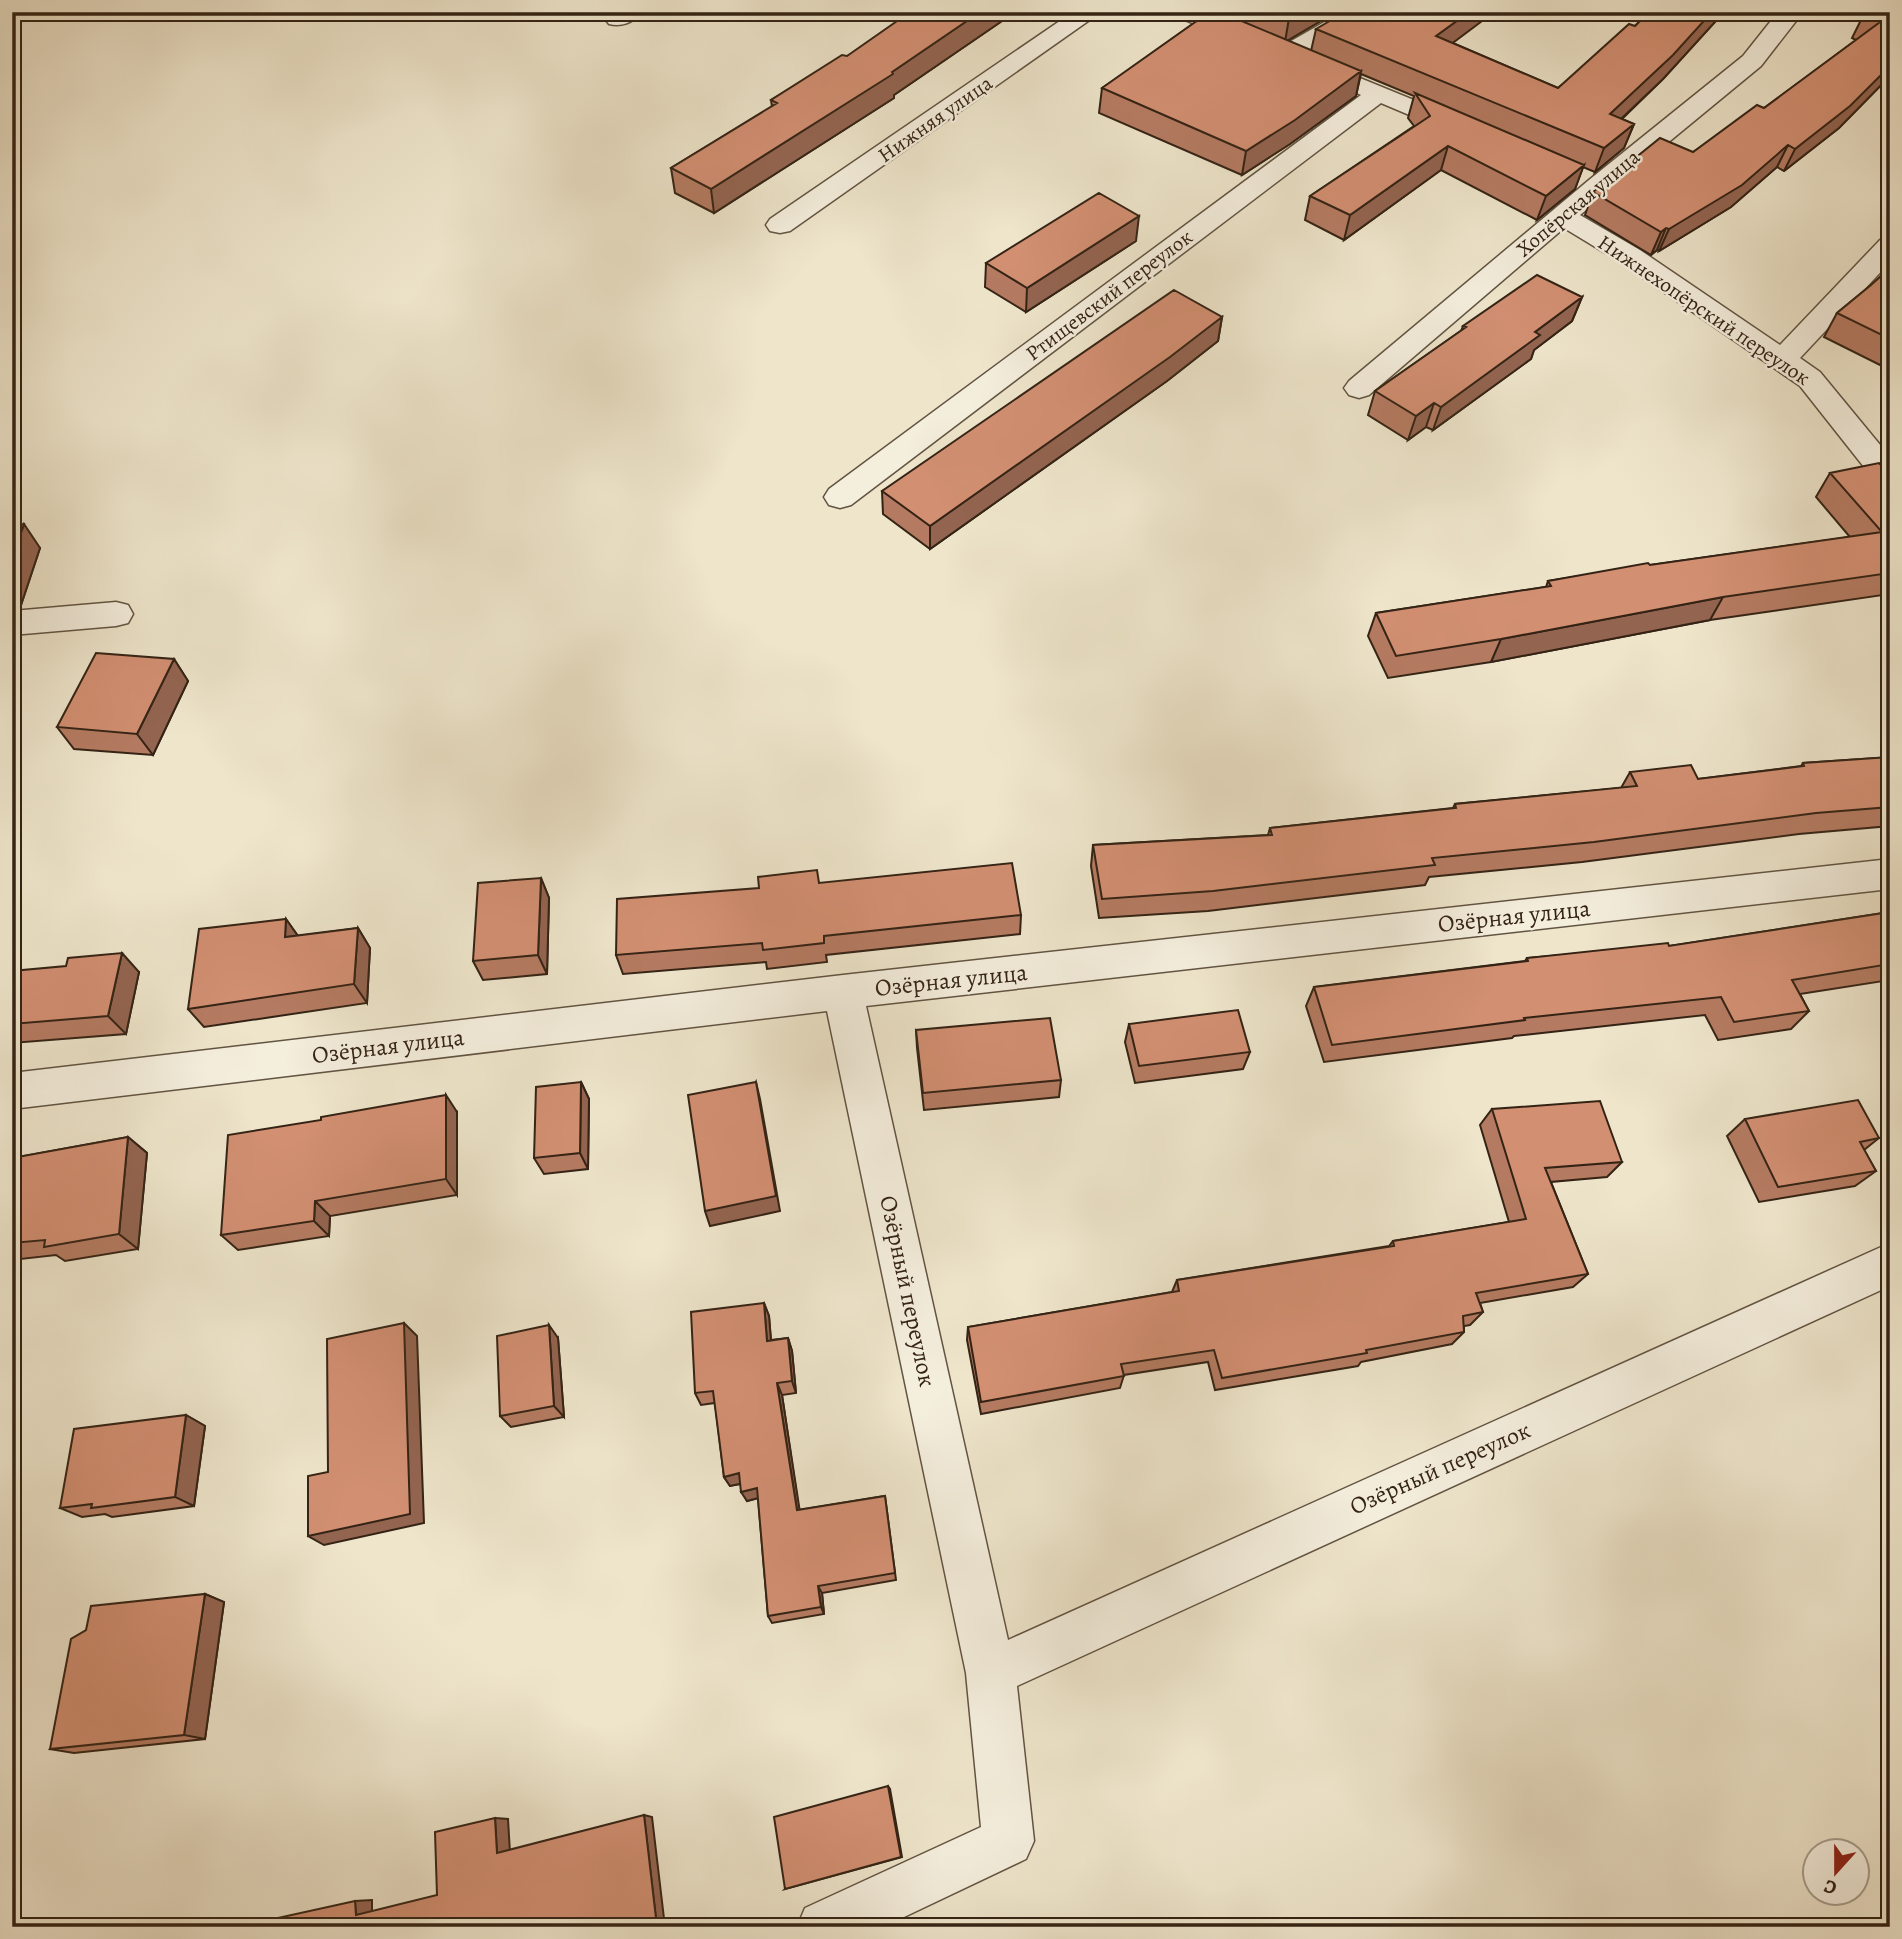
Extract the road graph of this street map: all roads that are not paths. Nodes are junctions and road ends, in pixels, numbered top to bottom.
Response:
1 (1089, 12) edge
2 (1185, 12) edge
3 (1360, 12) edge
4 (1791, 12) edge
5 (1310, 63) junction
6 (1379, 93) junction
7 (1482, 137) edge
8 (1572, 175) edge
9 (1598, 186) junction
10 (1563, 216) junction
11 (780, 225) dead end
12 (1890, 246) edge
13 (1782, 360) junction
14 (1359, 388) dead end
15 (1890, 478) edge
16 (840, 497) dead end
17 (116, 614) dead end
18 (12, 623) edge
19 (1890, 874) edge
20 (843, 992) junction
21 (12, 1091) edge
22 (1890, 1264) edge
23 (991, 1673) junction
24 (824, 1927) edge

1 - 11 street, Нижняя улица
2 - 5 street
3 - 5 street
4 - 9 street, Хопёрская улица
5 - 6 street
6 - 7 street
6 - 16 street, Ртищевский переулок
8 - 9 street
9 - 10 street, Хопёрская улица
10 - 13 street, Нижнехопёрский переулок
10 - 14 street, Хопёрская улица
12 - 13 street
13 - 15 street, Нижнехопёрский переулок
17 - 18 street
19 - 20 street, Озёрная улица
20 - 21 street, Озёрная улица
20 - 23 street, Озёрный переулок
22 - 23 street, Озёрный переулок
23 - 24 street, Озёрный переулок

